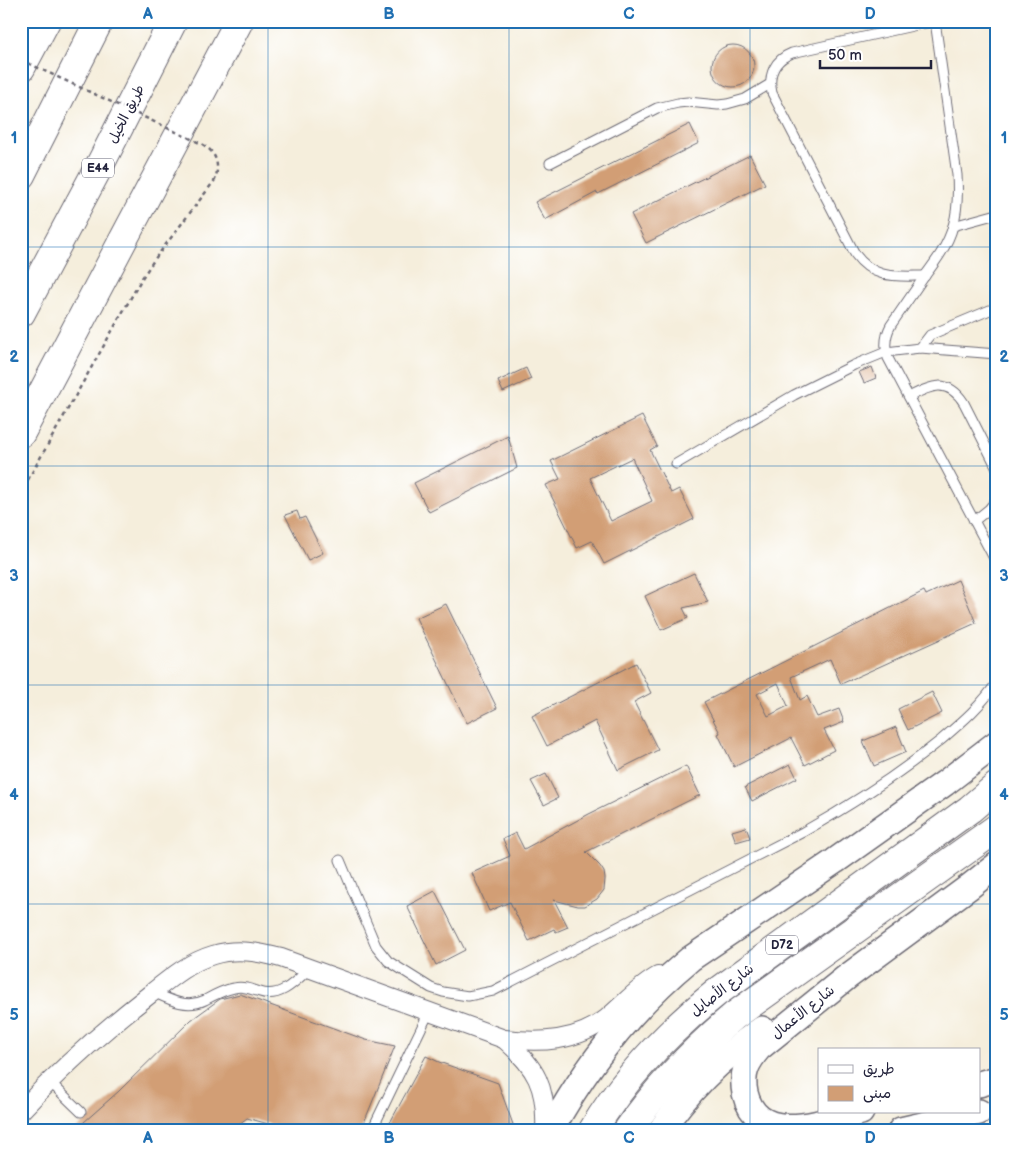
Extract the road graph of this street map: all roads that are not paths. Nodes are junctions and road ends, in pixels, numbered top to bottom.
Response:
1 (99, 21) edge
2 (173, 21) edge
3 (239, 21) edge
4 (935, 21) edge
5 (36, 35) edge
6 (21, 68) edge
7 (770, 84) junction
8 (550, 163) dead end
9 (21, 175) edge
10 (997, 214) edge
11 (953, 226) junction
12 (925, 276) junction
13 (997, 307) edge
14 (21, 313) edge
15 (920, 348) junction
16 (886, 352) junction
17 (997, 354) edge
18 (909, 397) junction
19 (21, 432) edge
20 (676, 464) dead end
21 (997, 468) edge
22 (997, 499) edge
23 (974, 521) junction
24 (997, 564) edge
25 (997, 682) edge
26 (997, 743) edge
27 (997, 786) edge
28 (997, 828) edge
29 (340, 860) dead end
30 (997, 864) edge
31 (310, 968) junction
32 (153, 992) junction
33 (429, 1012) junction
34 (608, 1029) junction
35 (504, 1039) junction
36 (750, 1046) junction
37 (997, 1079) edge
38 (50, 1082) junction
39 (980, 1084) edge
40 (997, 1108) edge
41 (21, 1111) edge
42 (80, 1112) dead end
43 (980, 1112) edge
44 (853, 1114) edge
45 (970, 1114) edge
46 (372, 1130) edge
47 (545, 1130) edge
48 (551, 1130) edge
49 (593, 1130) edge
50 (628, 1130) edge
51 (661, 1130) edge
52 (901, 1130) edge

1 - 9 main road
2 - 14 main road, طريق الخيل / E44
3 - 19 main road
4 - 7 lane
4 - 11 lane
5 - 6 main road
7 - 8 lane
7 - 12 lane
10 - 11 lane
11 - 12 lane
12 - 16 lane
13 - 15 lane
15 - 16 lane
15 - 17 lane
16 - 18 lane
16 - 20 lane
18 - 21 lane
18 - 23 lane
22 - 23 lane
23 - 24 lane
25 - 29 lane
26 - 34 street
27 - 49 main road, شارع الأصايل / D72
28 - 50 main road, شارع الأصايل / D72
30 - 36 street, شارع الأعمال
31 - 32 street
31 - 32 lane
31 - 33 street
32 - 38 street
33 - 35 street
33 - 46 lane
34 - 35 street
34 - 48 street
35 - 47 street
36 - 44 street, شارع الأعمال
36 - 51 street, شارع الأعمال
37 - 39 street
38 - 41 street
38 - 42 lane
40 - 43 street
45 - 52 street

